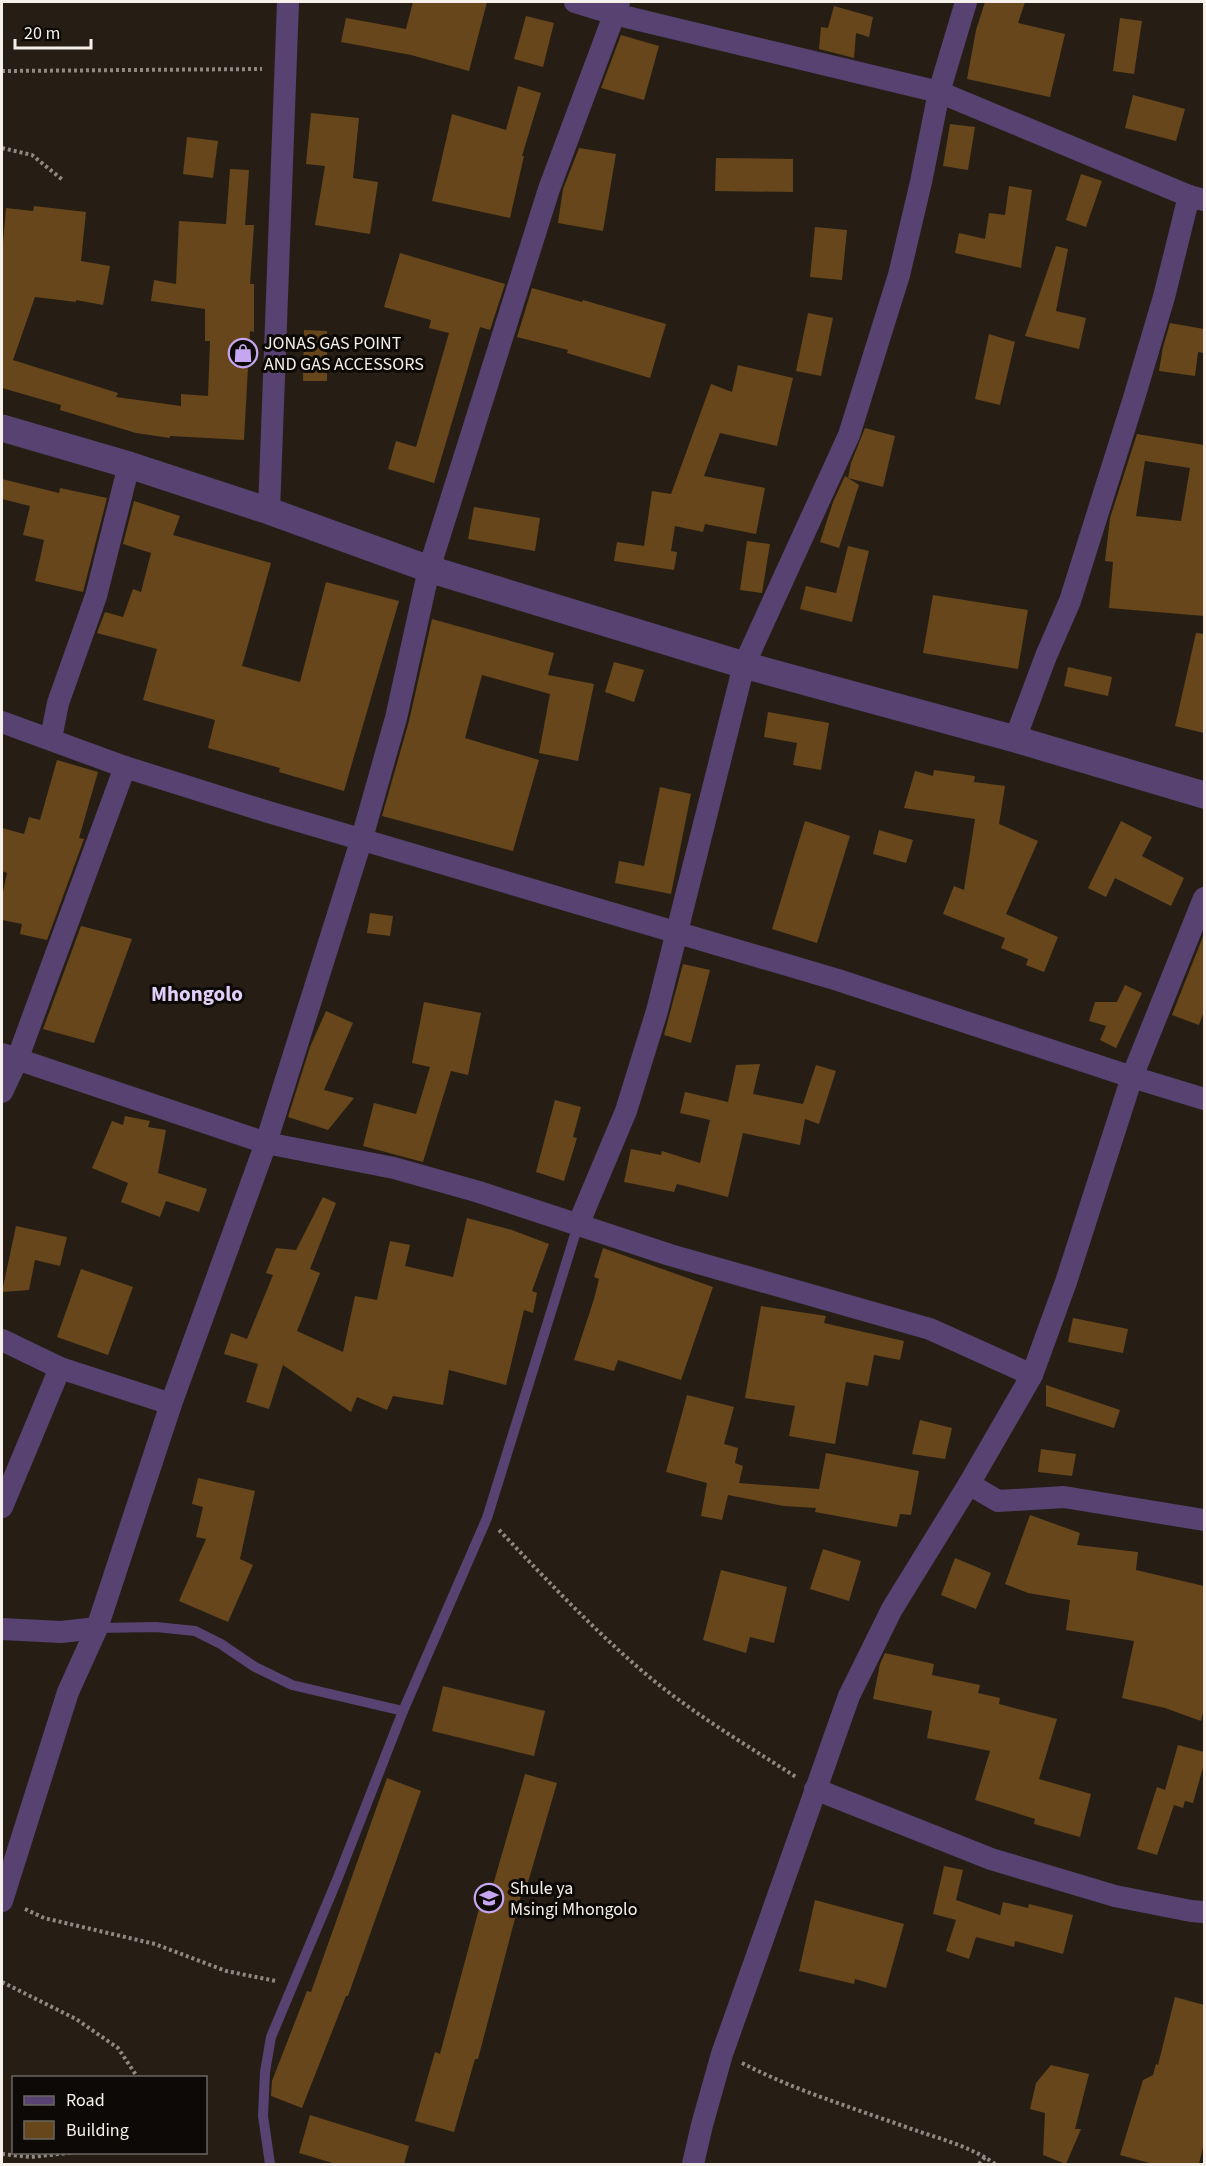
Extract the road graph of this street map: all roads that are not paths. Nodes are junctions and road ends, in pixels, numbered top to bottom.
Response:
1 (288, 2) edge
2 (575, 2) edge
3 (966, 2) edge
4 (617, 8) edge
5 (939, 92) junction
6 (1197, 198) edge
7 (2, 428) edge
8 (129, 465) junction
9 (269, 512) junction
10 (429, 569) junction
11 (744, 665) junction
12 (2, 722) edge
13 (51, 738) junction
14 (1016, 740) junction
15 (125, 767) junction
16 (1204, 795) edge
17 (362, 838) junction
18 (1204, 898) edge
19 (676, 933) junction
20 (9, 1057) edge
21 (1132, 1077) junction
22 (2, 1092) edge
23 (1204, 1099) edge
24 (266, 1143) junction
25 (578, 1225) junction
26 (2, 1340) edge
27 (60, 1368) junction
28 (1032, 1374) junction
29 (171, 1404) junction
30 (969, 1484) junction
31 (2, 1507) edge
32 (1204, 1520) edge
33 (97, 1628) junction
34 (2, 1629) edge
35 (403, 1711) junction
36 (815, 1789) junction
37 (2, 1900) edge
38 (1204, 1912) edge
39 (270, 2164) edge
40 (693, 2164) edge

1 - 9 street
2 - 4 street
3 - 5 street
4 - 5 street
4 - 10 street
5 - 6 street
5 - 11 street
6 - 14 street
7 - 8 street
8 - 9 street
8 - 13 street
9 - 10 street
10 - 11 street
10 - 17 street
11 - 14 street
11 - 19 street
12 - 13 street
13 - 15 street
14 - 16 street
15 - 17 street
15 - 20 street
17 - 19 street
17 - 24 street
18 - 21 street
19 - 21 street
19 - 25 street
20 - 22 street
20 - 24 street
21 - 23 street
21 - 28 street
24 - 25 street
24 - 29 street
25 - 28 street
25 - 35 lane
26 - 27 street
27 - 29 street
27 - 31 street
28 - 30 street
29 - 33 street
30 - 32 street
30 - 36 street
33 - 34 street
33 - 35 lane
33 - 37 street
35 - 39 lane
36 - 38 street
36 - 40 street

